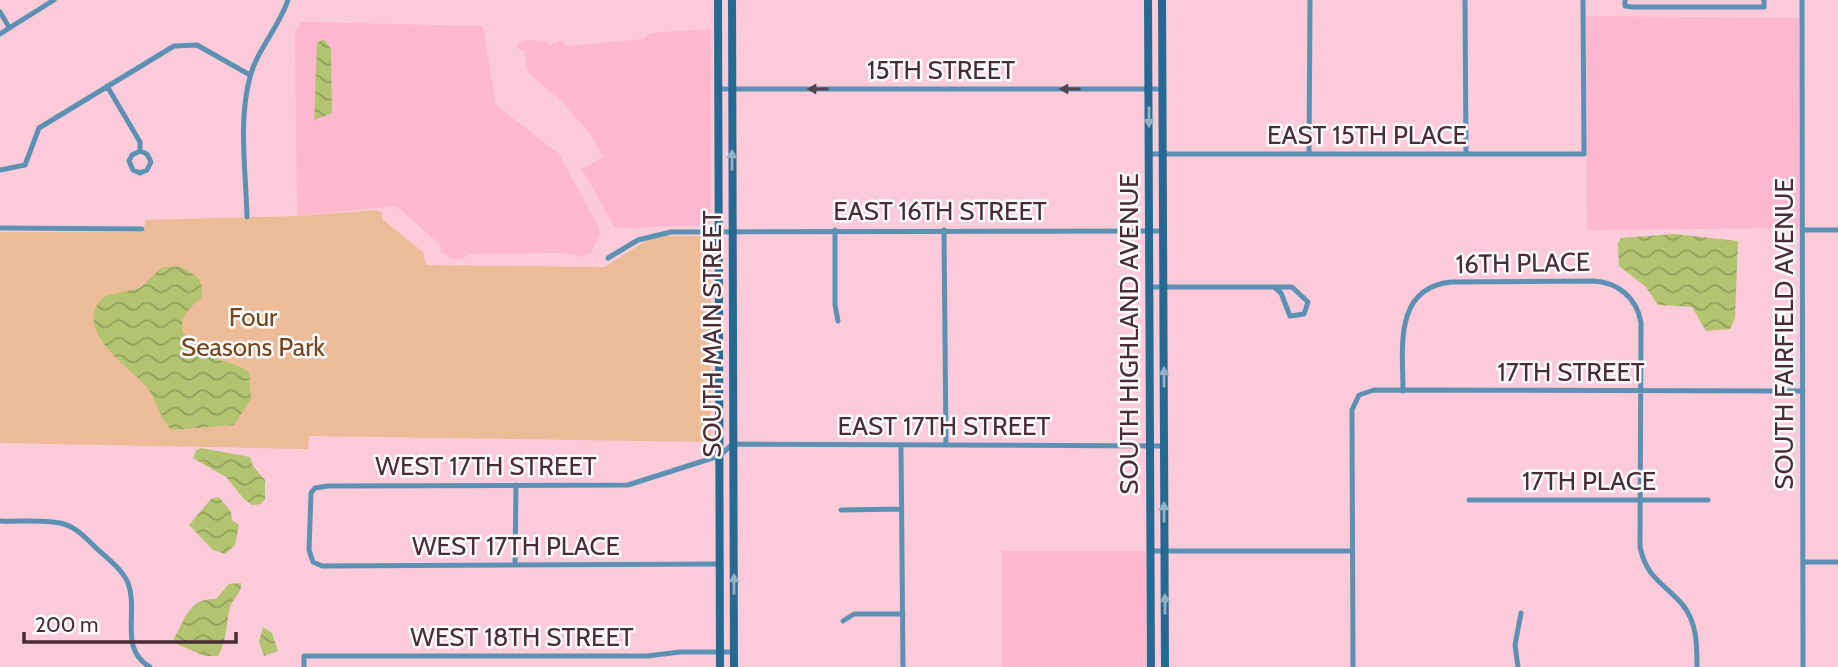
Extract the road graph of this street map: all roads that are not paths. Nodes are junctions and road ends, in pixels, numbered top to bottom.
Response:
1 (54, 0) edge
2 (288, 0) edge
3 (718, 0) edge
4 (732, 0) edge
5 (1148, 0) edge
6 (1162, 0) edge
7 (1310, 0) edge
8 (1465, 0) edge
9 (1583, 0) edge
10 (1625, 0) edge
11 (1764, 0) edge
12 (1802, 0) edge
13 (0, 12) edge
14 (9, 27) junction
15 (0, 34) edge
16 (250, 75) junction
17 (107, 86) junction
18 (718, 89) junction
19 (732, 89) junction
20 (1149, 89) junction
21 (1163, 89) junction
22 (140, 151) junction
23 (1310, 154) junction
24 (1466, 154) junction
25 (1149, 155) junction
26 (1163, 155) junction
27 (0, 170) edge
28 (247, 217) dead end
29 (0, 228) edge
30 (142, 229) dead end
31 (835, 230) junction
32 (944, 230) junction
33 (1803, 230) junction
34 (1838, 230) edge
35 (718, 231) junction
36 (733, 231) junction
37 (1149, 231) junction
38 (1163, 231) junction
39 (608, 258) dead end
40 (1149, 287) junction
41 (1163, 287) junction
42 (1274, 287) junction
43 (838, 321) dead end
44 (1403, 391) junction
45 (1641, 391) junction
46 (1804, 391) junction
47 (901, 445) junction
48 (946, 445) junction
49 (1150, 446) junction
50 (1164, 446) junction
51 (726, 450) junction
52 (516, 485) junction
53 (1469, 499) dead end
54 (1640, 500) junction
55 (1708, 500) dead end
56 (902, 509) junction
57 (841, 510) dead end
58 (0, 522) edge
59 (1151, 551) junction
60 (1164, 551) junction
61 (1352, 551) junction
62 (313, 562) joint
63 (1804, 562) junction
64 (1838, 562) edge
65 (720, 564) junction
66 (515, 565) junction
67 (903, 614) junction
68 (1521, 614) dead end
69 (843, 621) dead end
70 (720, 652) junction
71 (734, 652) junction
72 (451, 656) junction
73 (451, 665) edge
74 (150, 667) edge
75 (304, 667) edge
76 (720, 667) edge
77 (734, 667) edge
78 (903, 667) edge
79 (1152, 667) edge
80 (1165, 667) edge
81 (1353, 667) edge
82 (1518, 667) edge
83 (1697, 667) edge
84 (1804, 667) edge

1 - 14 street
2 - 16 street
3 - 18 main road, SOUTH MAIN STREET
4 - 19 main road, SOUTH MAIN STREET
5 - 20 main road, SOUTH HIGHLAND AVENUE
6 - 21 main road, SOUTH HIGHLAND AVENUE
7 - 23 street
8 - 24 street
9 - 24 street, EAST 15TH PLACE
10 - 11 street
12 - 33 street, SOUTH FAIRFIELD AVENUE
13 - 14 street
14 - 15 street
16 - 17 street
16 - 28 street
17 - 22 street
17 - 27 street
18 - 19 street, 15TH STREET
18 - 35 main road, SOUTH MAIN STREET
20 -> 19 street, 15TH STREET
36 -> 19 main road, SOUTH MAIN STREET
20 - 21 street, 15TH STREET
20 -> 25 main road, SOUTH HIGHLAND AVENUE
21 - 26 main road, SOUTH HIGHLAND AVENUE
22 - 22 street
23 - 24 street, EAST 15TH PLACE
23 - 26 street, EAST 15TH PLACE
25 - 26 street, EAST 15TH PLACE
25 - 37 main road, SOUTH HIGHLAND AVENUE
26 - 38 main road, SOUTH HIGHLAND AVENUE
29 - 30 street
31 - 32 street, EAST 16TH STREET
31 - 36 street, EAST 16TH STREET
31 - 43 street
32 - 37 street, EAST 16TH STREET
32 - 48 street
33 - 34 street
33 - 46 street, SOUTH FAIRFIELD AVENUE
35 - 36 street, EAST 16TH STREET
35 - 39 street, EAST 16TH STREET
35 - 51 main road, SOUTH MAIN STREET
36 - 51 main road, SOUTH MAIN STREET
37 - 38 street, EAST 16TH STREET
37 - 40 main road, SOUTH HIGHLAND AVENUE
38 - 41 main road, SOUTH HIGHLAND AVENUE
40 - 41 street
40 - 49 main road, SOUTH HIGHLAND AVENUE
41 - 42 street
50 -> 41 main road, SOUTH HIGHLAND AVENUE
42 - 42 street
44 - 45 street, 17TH STREET
44 - 45 street, 16TH PLACE
44 - 61 street, 17TH STREET
45 - 46 street, 17TH STREET
45 - 54 street
46 - 63 street, SOUTH FAIRFIELD AVENUE
47 - 48 street, EAST 17TH STREET
47 - 51 street, EAST 17TH STREET
47 - 56 street
48 - 49 street, EAST 17TH STREET
49 - 50 street, EAST 17TH STREET
49 - 59 main road, SOUTH HIGHLAND AVENUE
60 -> 50 main road, SOUTH HIGHLAND AVENUE
51 - 52 street, WEST 17TH STREET
51 - 65 main road, SOUTH MAIN STREET
71 -> 51 main road, SOUTH MAIN STREET
52 - 62 street, WEST 17TH STREET
52 - 66 street
53 - 54 street, 17TH PLACE
54 - 55 street, 17TH PLACE
54 - 83 street
56 - 57 street
56 - 67 street
58 - 74 street
59 - 60 street
59 - 79 main road, SOUTH HIGHLAND AVENUE
60 - 61 street
80 -> 60 main road, SOUTH HIGHLAND AVENUE
61 - 81 street
62 - 66 street, WEST 17TH PLACE
63 - 64 street
63 - 84 street, SOUTH FAIRFIELD AVENUE
65 - 66 street, WEST 17TH PLACE
65 - 70 main road, SOUTH MAIN STREET
67 - 69 street
67 - 78 street
68 - 82 street
70 - 71 street, WEST 18TH STREET
70 - 72 street, WEST 18TH STREET
70 - 76 main road, SOUTH MAIN STREET
71 - 77 main road, SOUTH MAIN STREET
72 - 73 street
72 - 75 street, WEST 18TH STREET

